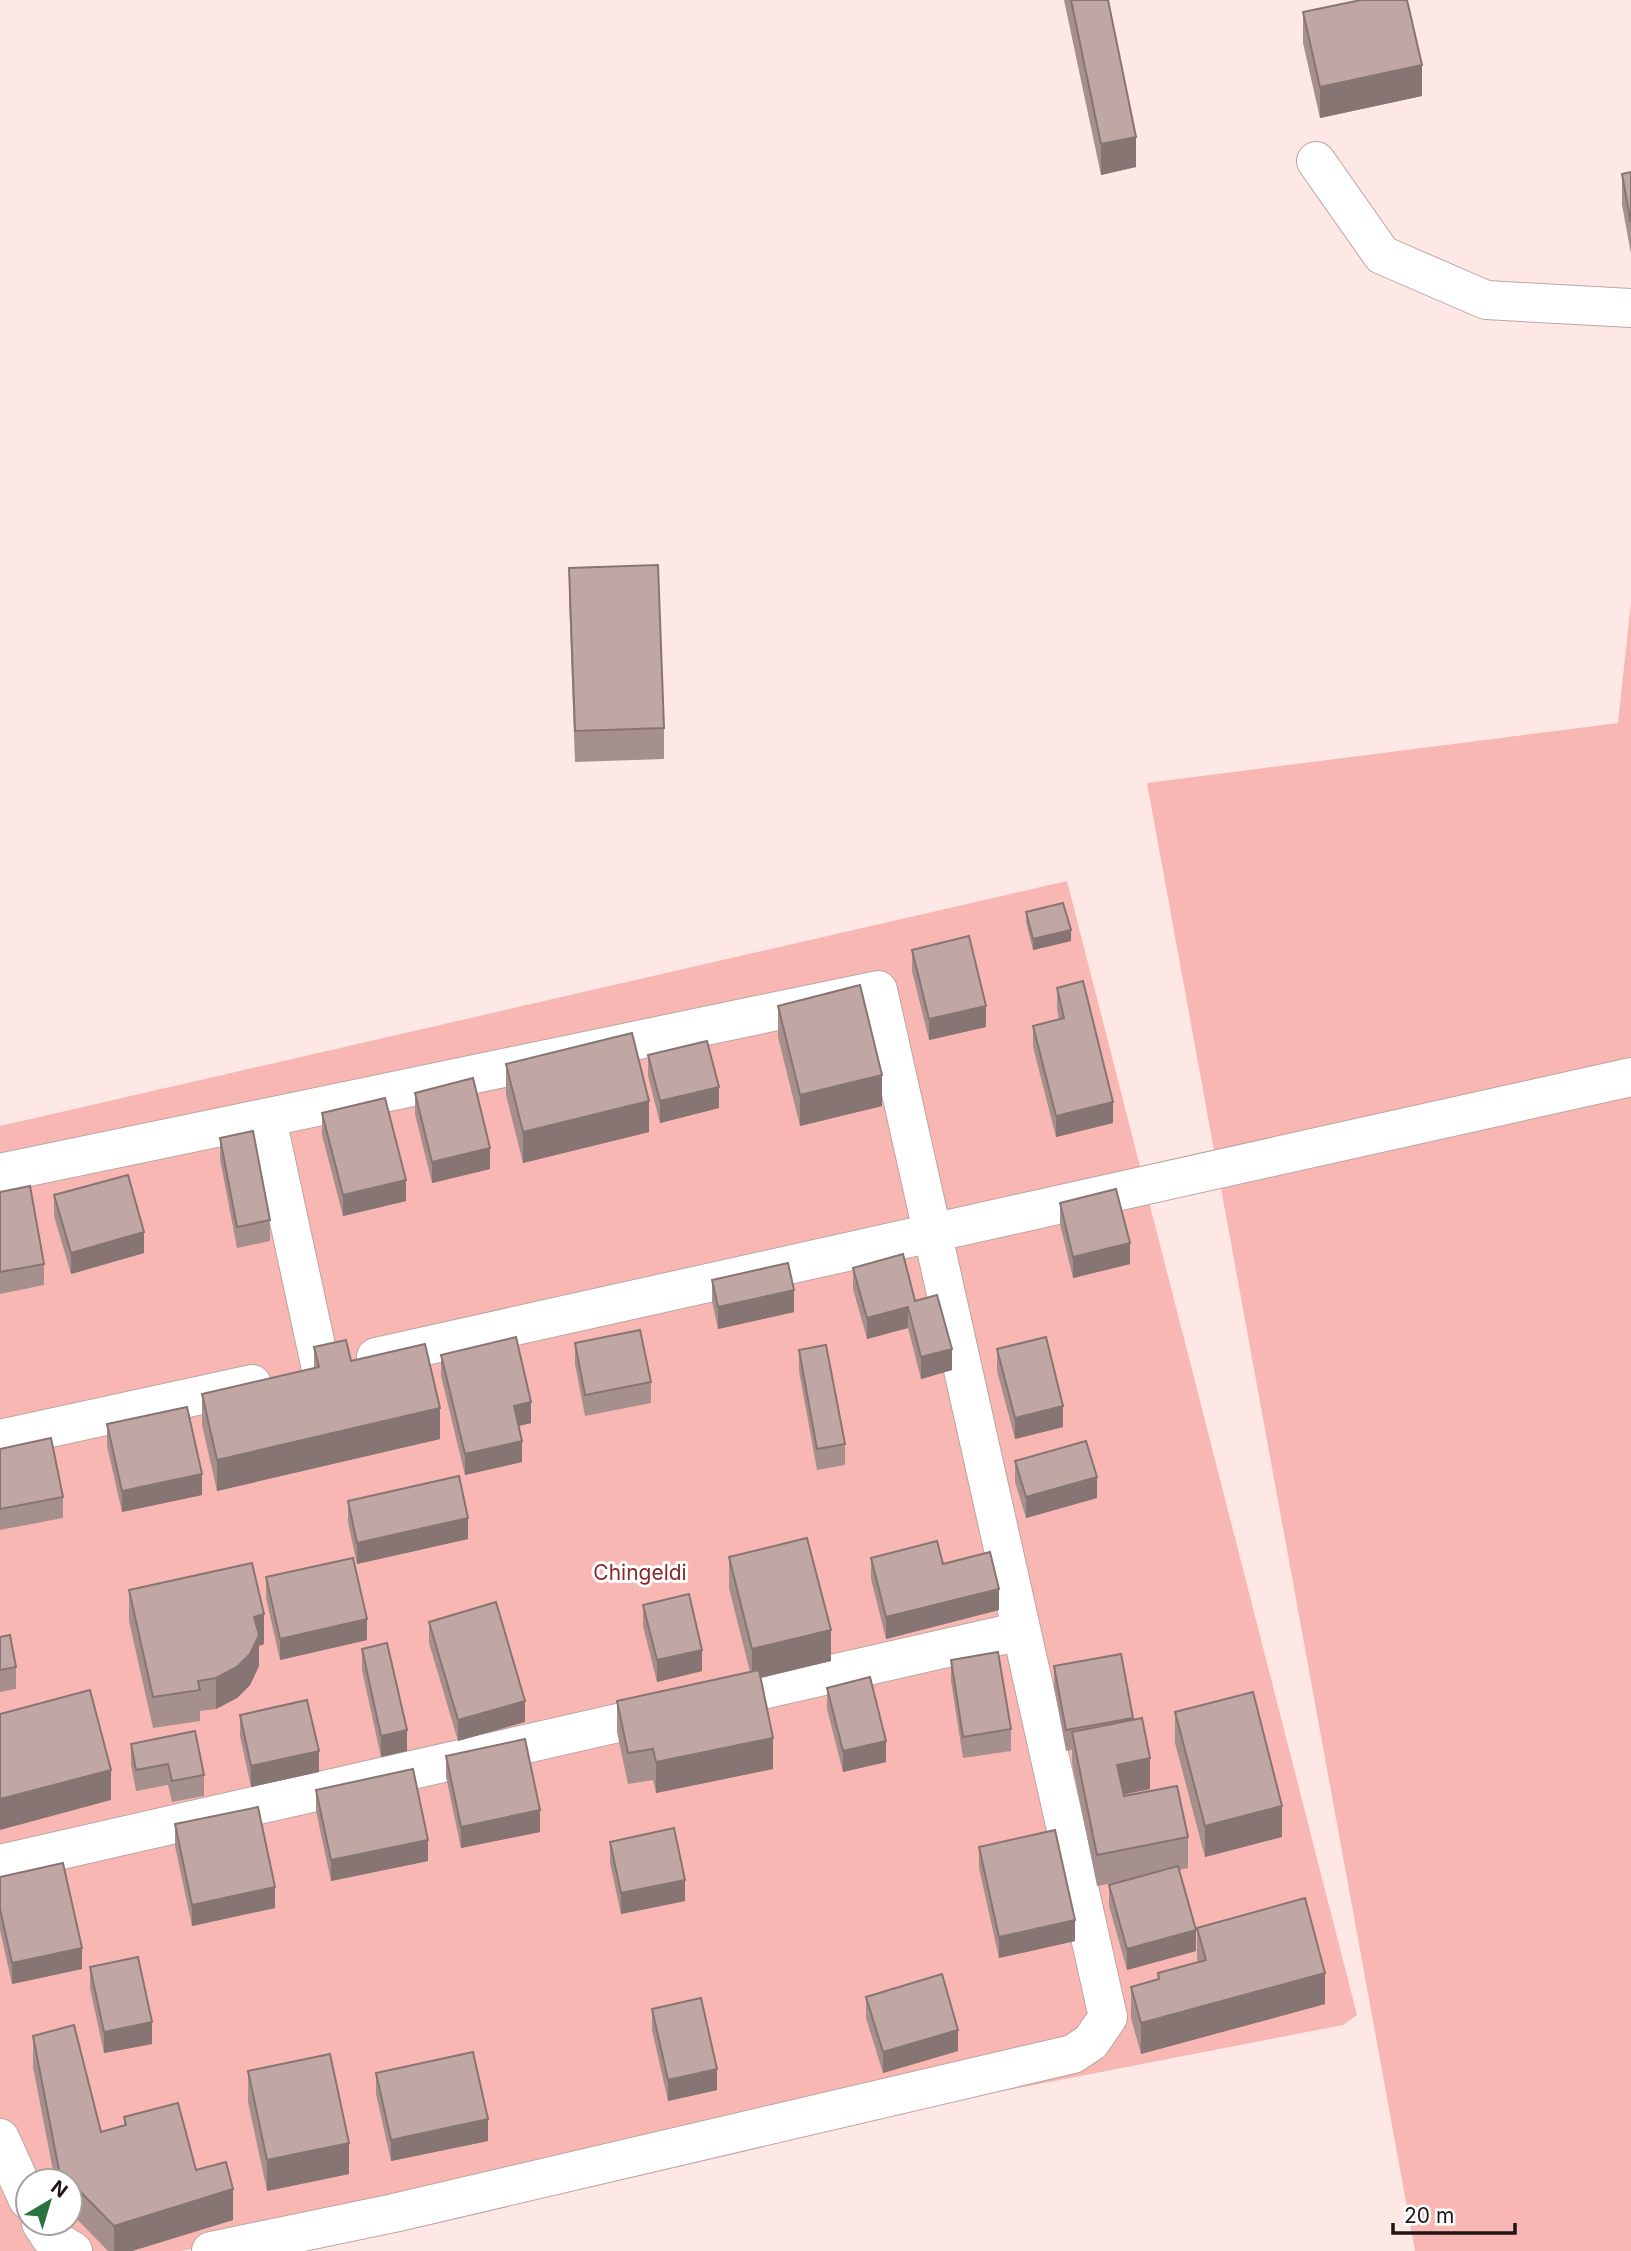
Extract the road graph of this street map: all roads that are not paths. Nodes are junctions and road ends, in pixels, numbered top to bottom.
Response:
1 (1316, 160) dead end
2 (1631, 308) edge
3 (1631, 1077) edge
4 (267, 1119) junction
5 (0, 1173) edge
6 (933, 1231) junction
7 (321, 1369) junction
8 (0, 1439) edge
9 (1021, 1631) junction
10 (0, 1864) edge
11 (0, 2138) edge
12 (14, 2169) edge
13 (50, 2237) edge
14 (73, 2251) edge
15 (211, 2251) edge

1 - 2 street
3 - 6 street
4 - 5 street
4 - 6 street
4 - 7 street
6 - 7 street
6 - 9 street
7 - 8 street
9 - 10 street
9 - 15 street
11 - 12 street
13 - 14 street

